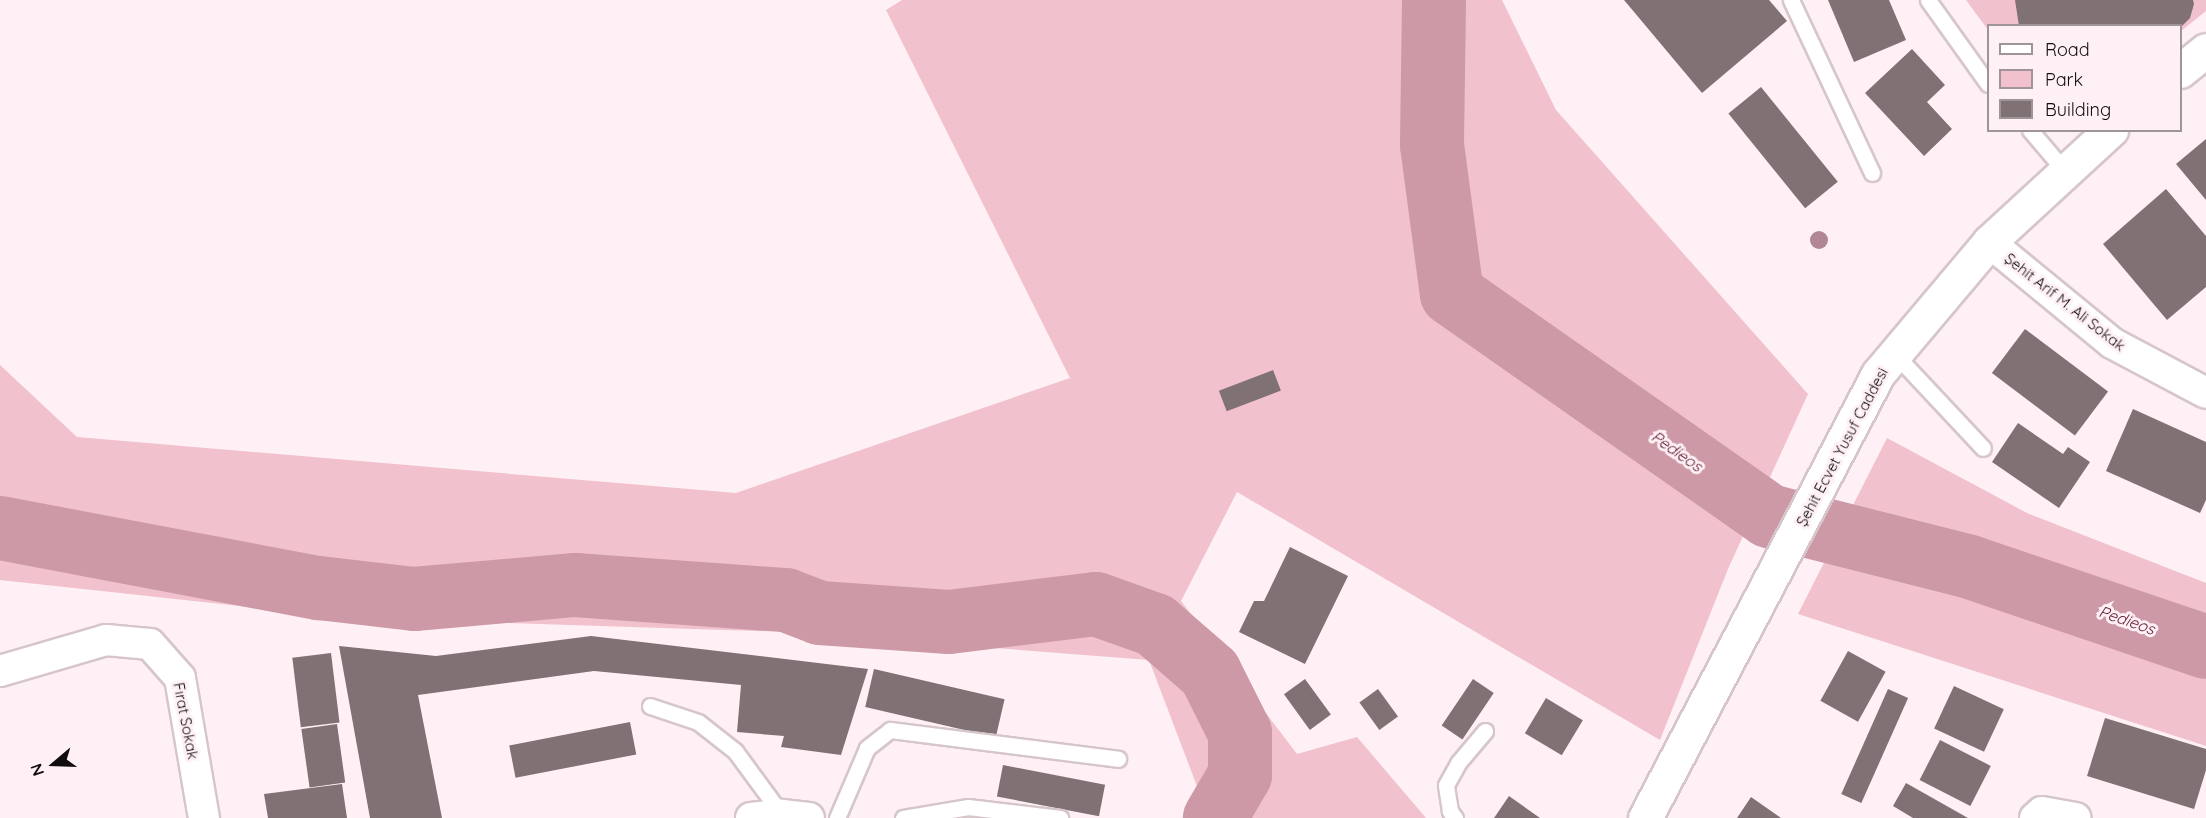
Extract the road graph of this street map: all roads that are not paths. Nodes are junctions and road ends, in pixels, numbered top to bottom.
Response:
1 (1791, 0) edge
2 (1928, 0) edge
3 (2206, 50) edge
4 (2182, 70) edge
5 (1987, 81) edge
6 (2032, 132) edge
7 (2109, 132) edge
8 (2064, 170) junction
9 (1872, 173) dead end
10 (1989, 242) junction
11 (1886, 363) junction
12 (2206, 393) edge
13 (1983, 448) dead end
14 (0, 671) edge
15 (650, 706) dead end
16 (1485, 732) dead end
17 (1118, 759) dead end
18 (2039, 815) edge
19 (795, 816) edge
20 (204, 818) edge
21 (751, 818) edge
22 (837, 818) edge
23 (903, 818) edge
24 (1060, 818) edge
25 (1455, 818) edge
26 (1646, 818) edge
27 (2075, 818) edge

1 - 9 lane
2 - 5 lane
3 - 4 main road
6 - 8 lane
7 - 8 main road, Şehit Ecvet Yusuf Caddesi
8 - 10 main road, Şehit Ecvet Yusuf Caddesi
10 - 11 main road, Şehit Ecvet Yusuf Caddesi
10 - 12 street, Şehit Arif M. Ali Sokak
11 - 13 lane
11 - 26 main road, Şehit Ecvet Yusuf Caddesi
14 - 20 street, Fırat Sokak
15 - 19 lane
16 - 25 lane
17 - 22 lane
18 - 27 street
19 - 21 street
23 - 24 lane

